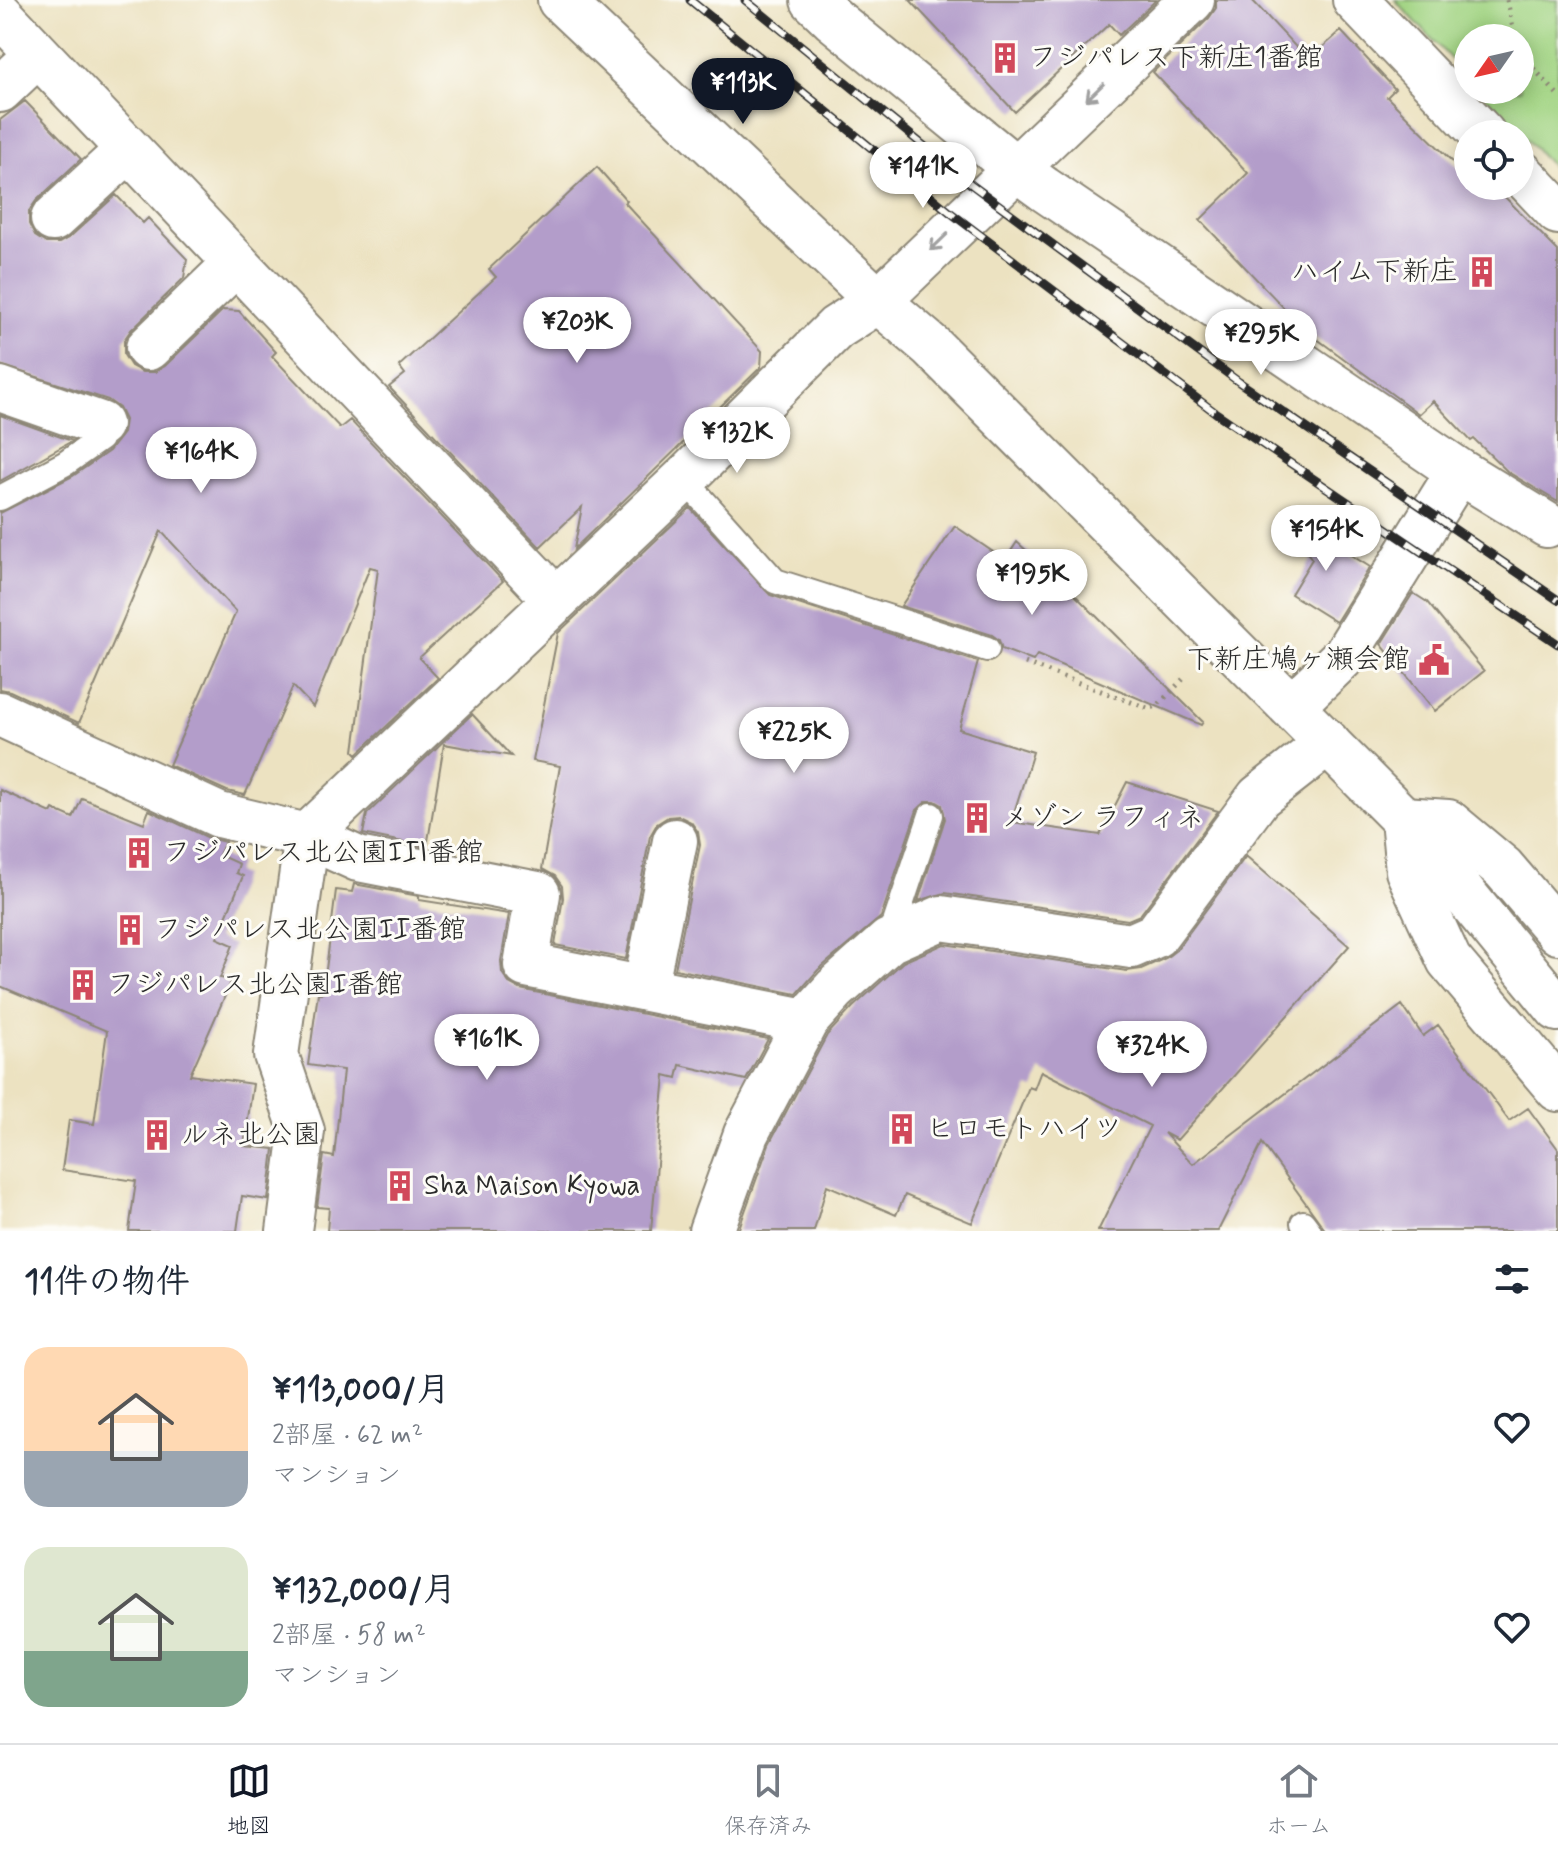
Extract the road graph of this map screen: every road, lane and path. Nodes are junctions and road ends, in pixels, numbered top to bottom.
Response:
1 (560, 0) edge
2 (813, 0) edge
3 (1192, 0) edge
4 (1355, 0) edge
5 (1507, 0) edge
6 (0, 14) edge
7 (1512, 24) edge
8 (37, 55) junction
9 (1534, 69) edge
10 (0, 90) edge
11 (1558, 95) edge
12 (1470, 120) edge
13 (128, 150) junction
14 (1015, 168) junction
15 (1534, 187) edge
16 (1558, 212) edge
17 (53, 219) dead end
18 (235, 264) junction
19 (878, 301) junction
20 (148, 348) dead end
21 (0, 389) edge
22 (100, 424) joint
23 (1459, 471) junction
24 (684, 479) junction
25 (0, 498) edge
26 (1552, 520) edge
27 (555, 599) junction
28 (1224, 638) junction
29 (987, 649) joint
30 (1292, 706) junction
31 (0, 714) edge
32 (1328, 743) junction
33 (931, 815) dead end
34 (1403, 819) junction
35 (307, 836) junction
36 (675, 841) dead end
37 (1558, 932) edge
38 (889, 941) junction
39 (645, 989) junction
40 (1558, 1009) edge
41 (806, 1021) junction
42 (1558, 1089) edge
43 (289, 1231) edge
44 (711, 1231) edge

1 - 19 street
2 - 14 street
3 -> 14 street
4 - 12 street
5 - 7 path
6 - 8 street
8 - 10 street
8 - 13 street
9 - 11 path
13 - 17 street
13 - 18 street
14 -> 19 street
14 - 23 street
15 - 16 street
18 - 20 street
18 - 27 street
19 - 24 street
19 - 28 street
21 - 22 street
22 - 25 lane
23 - 26 street
23 - 30 street
24 - 27 street
24 - 29 lane
27 - 35 street
28 - 29 path
28 - 30 street
30 - 32 street
31 - 35 street
32 - 34 street
32 - 38 street
33 - 38 lane
34 - 37 street
34 - 40 street
34 - 42 street
35 - 39 street
35 - 43 street
36 - 39 street
38 - 41 street
39 - 41 street
41 - 44 street

